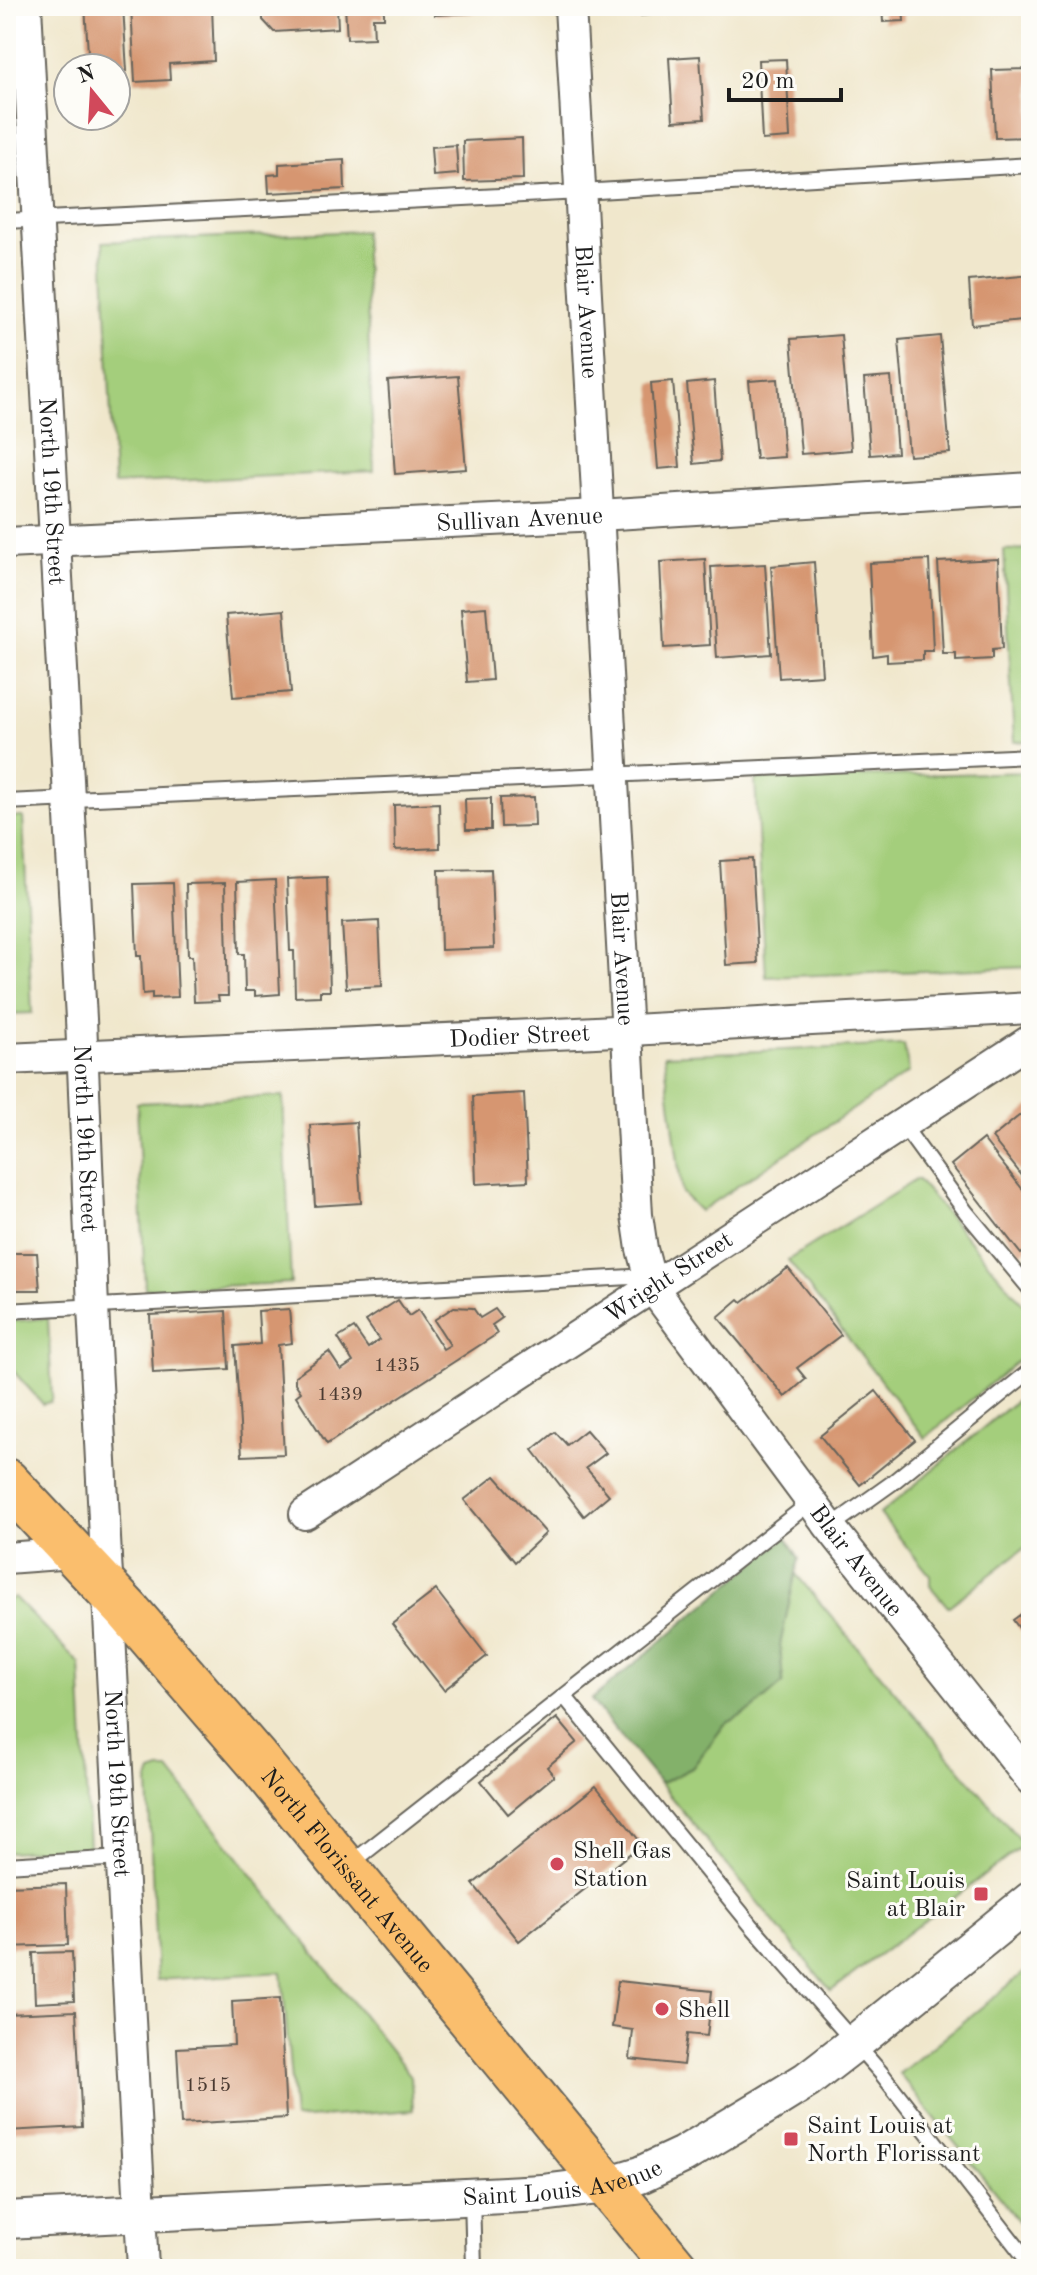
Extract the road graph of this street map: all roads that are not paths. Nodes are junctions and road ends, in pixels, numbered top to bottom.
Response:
1 (26, 6) edge
2 (570, 6) edge
3 (1031, 165) edge
4 (581, 192) junction
5 (37, 220) junction
6 (6, 221) edge
7 (1031, 488) edge
8 (599, 515) junction
9 (55, 541) junction
10 (6, 543) edge
11 (1031, 756) edge
12 (613, 774) junction
13 (69, 798) junction
14 (6, 802) edge
15 (1031, 1008) edge
16 (626, 1030) junction
17 (1031, 1040) edge
18 (83, 1055) junction
19 (6, 1059) edge
20 (902, 1124) junction
21 (651, 1281) junction
22 (1031, 1290) edge
23 (93, 1307) junction
24 (6, 1311) edge
25 (1031, 1370) edge
26 (6, 1481) edge
27 (811, 1502) junction
28 (305, 1514) dead end
29 (830, 1527) junction
30 (73, 1553) junction
31 (6, 1558) edge
32 (109, 1591) junction
33 (565, 1697) junction
34 (1031, 1780) edge
35 (122, 1858) junction
36 (6, 1865) edge
37 (347, 1867) junction
38 (1031, 1900) edge
39 (856, 2042) junction
40 (607, 2185) junction
41 (472, 2197) junction
42 (140, 2214) junction
43 (6, 2220) edge
44 (1031, 2265) edge
45 (143, 2269) edge
46 (474, 2269) edge
47 (676, 2269) edge

1 - 5 street, North 19th Street
2 - 4 street, Blair Avenue
3 - 4 lane
4 - 5 lane
4 - 8 street, Blair Avenue
5 - 6 lane
5 - 9 street, North 19th Street
7 - 8 street, Sullivan Avenue
8 - 9 street, Sullivan Avenue
8 - 12 street, Blair Avenue
9 - 10 street, Sullivan Avenue
9 - 13 street, North 19th Street
11 - 12 lane
12 - 13 lane
12 - 16 street, Blair Avenue
13 - 14 lane
13 - 18 street, North 19th Street
15 - 16 street, Dodier Street
16 - 18 street, Dodier Street
16 - 21 street, Blair Avenue
17 - 20 street, Wright Street
18 - 19 street, Dodier Street
18 - 23 street, North 19th Street
20 - 21 street, Wright Street
20 - 22 lane
21 - 23 lane
21 - 27 street, Blair Avenue
21 - 28 street, Wright Street
23 - 24 lane
23 - 32 street, North 19th Street
25 - 29 lane
26 - 30 main road, North Florissant Avenue
27 - 29 street, Blair Avenue
27 - 33 lane
29 - 34 street, Blair Avenue
30 - 31 street
30 - 32 main road, North Florissant Avenue
32 - 35 street, North 19th Street
32 - 37 main road, North Florissant Avenue
33 - 37 lane
33 - 39 lane
35 - 36 lane
35 - 42 street, North 19th Street
37 - 40 main road, North Florissant Avenue
38 - 39 street, Saint Louis Avenue
39 - 40 street, Saint Louis Avenue
39 - 44 lane
40 - 41 street, Saint Louis Avenue
40 - 47 main road, North Florissant Avenue
41 - 42 street, Saint Louis Avenue
41 - 46 lane
42 - 43 street, Saint Louis Avenue
42 - 45 street, North 19th Street

